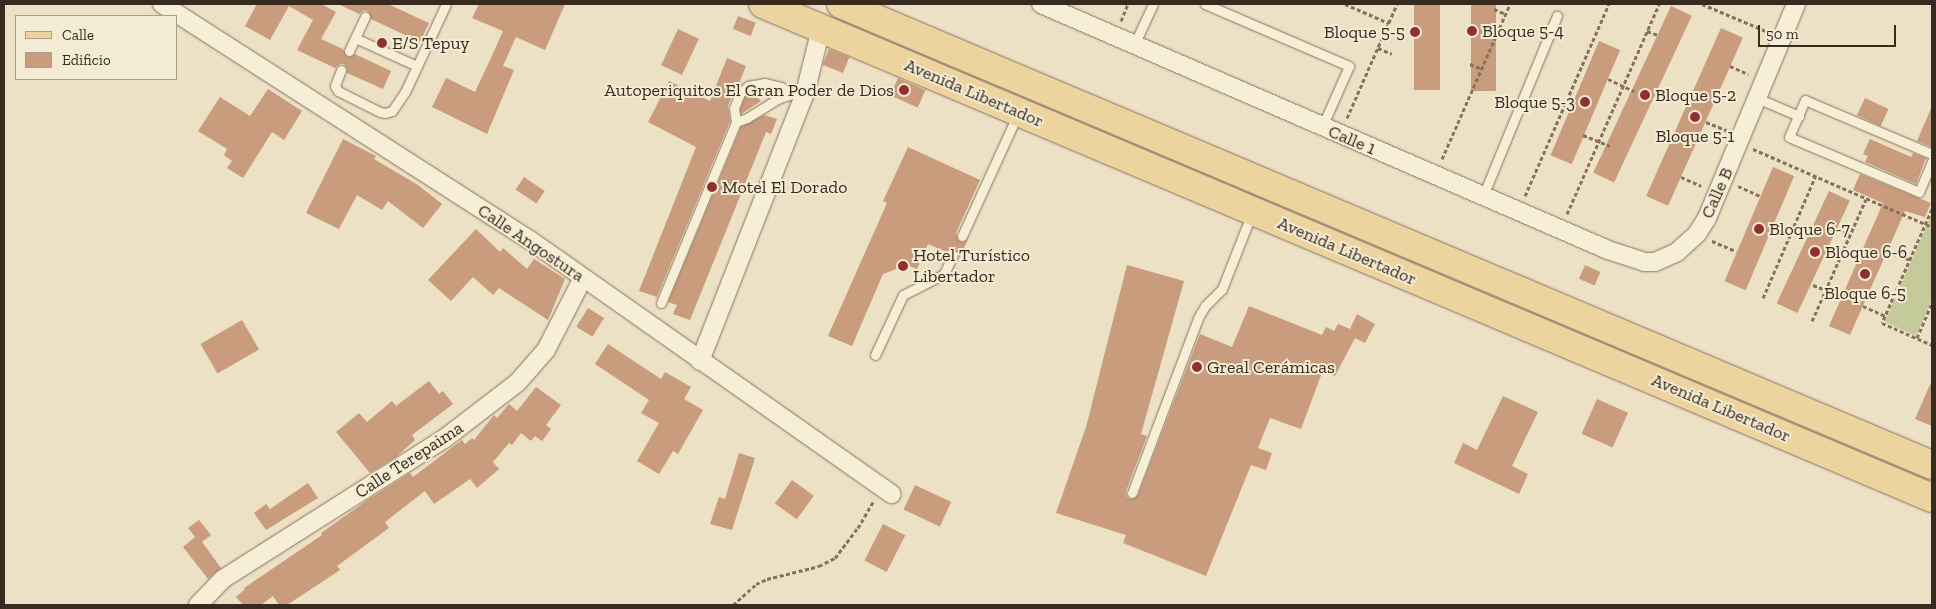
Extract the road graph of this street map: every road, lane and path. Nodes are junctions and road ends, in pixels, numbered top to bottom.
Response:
1 (162, 4) edge
2 (446, 4) edge
3 (763, 4) edge
4 (840, 4) edge
5 (1041, 4) edge
6 (1153, 4) edge
7 (1205, 4) edge
8 (1345, 4) edge
9 (1397, 4) edge
10 (1510, 4) edge
11 (1609, 4) edge
12 (1659, 4) edge
13 (1702, 4) edge
14 (1792, 5) edge
15 (1494, 9) dead end
16 (1506, 14) junction
17 (365, 16) dead end
18 (1557, 16) dead end
19 (1389, 23) junction
20 (821, 29) junction
21 (1647, 30) junction
22 (1658, 35) dead end
23 (355, 38) junction
24 (1782, 38) junction
25 (1134, 45) junction
26 (1378, 48) junction
27 (349, 51) dead end
28 (1392, 54) dead end
29 (1470, 64) dead end
30 (417, 66) junction
31 (1482, 69) junction
32 (341, 70) dead end
33 (1608, 79) dead end
34 (1623, 86) junction
35 (1634, 91) dead end
36 (798, 93) junction
37 (1757, 98) junction
38 (1019, 112) junction
39 (1799, 116) junction
40 (736, 122) junction
41 (1322, 127) junction
42 (1340, 134) junction
43 (1583, 135) dead end
44 (1599, 141) junction
45 (1738, 143) junction
46 (1610, 146) dead end
47 (1932, 154) edge
48 (1932, 161) edge
49 (1435, 175) junction
50 (1816, 177) junction
51 (1724, 180) junction
52 (1483, 196) junction
53 (1760, 196) dead end
54 (1866, 199) junction
55 (1932, 209) edge
56 (1253, 211) junction
57 (1518, 212) junction
58 (1925, 224) junction
59 (1932, 227) edge
60 (1560, 230) junction
61 (1837, 230) dead end
62 (1697, 234) junction
63 (1850, 235) junction
64 (962, 236) dead end
65 (1887, 251) dead end
66 (1736, 252) dead end
67 (953, 255) dead end
68 (1667, 258) joint
69 (1910, 260) junction
70 (582, 278) junction
71 (1813, 285) dead end
72 (1826, 290) junction
73 (1762, 298) dead end
74 (662, 303) dead end
75 (1932, 304) edge
76 (1863, 306) dead end
77 (1885, 316) junction
78 (1812, 321) dead end
79 (1917, 338) junction
80 (1932, 345) edge
81 (875, 355) dead end
82 (700, 360) junction
83 (1932, 465) edge
84 (887, 490) joint
85 (1132, 493) dead end
86 (1932, 498) edge
87 (198, 605) edge
88 (732, 605) edge

1 - 70 street, Calle Angostura
2 - 30 lane
3 - 20 main road, Avenida Libertador
4 - 83 main road, Avenida Libertador
5 - 25 street, Calle 1
6 - 25 lane
7 - 41 lane
8 - 19 path
9 - 19 path
10 - 16 path
11 - 57 path
12 - 21 path
13 - 24 path
14 - 24 street, Calle B
15 - 16 path
16 - 31 path
17 - 23 lane
18 - 52 lane
19 - 26 path
20 - 36 street
20 - 38 main road, Avenida Libertador
21 - 22 path
21 - 34 path
23 - 27 lane
23 - 30 lane
24 - 37 street, Calle B
25 - 41 street, Calle 1
26 - 28 path
26 - 42 path
29 - 31 path
30 - 32 lane
31 - 49 path
33 - 34 path
34 - 35 path
34 - 44 path
36 - 40 lane
36 - 40 lane
36 - 82 street
37 - 39 lane
37 - 45 street, Calle B
38 - 56 main road, Avenida Libertador
38 - 64 lane
39 - 47 lane
39 - 48 lane
40 - 74 lane
41 - 42 street, Calle 1
42 - 49 street, Calle 1
43 - 44 path
44 - 46 path
44 - 60 path
45 - 50 path
45 - 51 street, Calle B
49 - 52 street, Calle 1
50 - 54 path
50 - 73 path
51 - 53 path
51 - 62 street, Calle B
52 - 57 street, Calle 1
54 - 58 path
54 - 63 path
55 - 58 path
56 - 85 lane
56 - 86 main road, Avenida Libertador
57 - 60 street, Calle 1
58 - 59 path
58 - 69 path
60 - 68 street, Calle 1
61 - 63 path
62 - 66 path
62 - 68 street, Calle B
63 - 72 path
65 - 69 path
67 - 81 lane
69 - 77 path
70 - 82 street, Calle Angostura
70 - 87 street, Calle Terepaima
71 - 72 path
72 - 78 path
75 - 79 path
76 - 77 path
77 - 79 path
79 - 80 path
82 - 84 street, Calle Angostura
84 - 88 path

